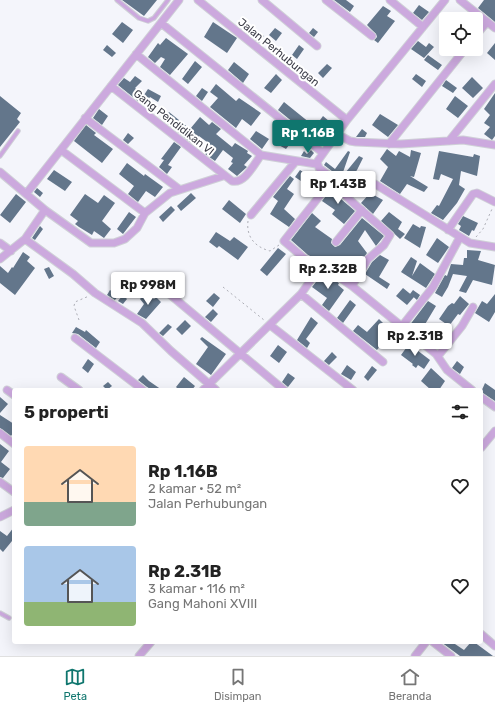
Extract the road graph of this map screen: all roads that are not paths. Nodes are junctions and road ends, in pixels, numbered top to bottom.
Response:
1 (117, 0) edge
2 (168, 0) edge
3 (179, 0) edge
4 (198, 0) edge
5 (262, 0) edge
6 (326, 0) edge
7 (390, 0) edge
8 (445, 0) edge
9 (460, 0) edge
10 (487, 22) junction
11 (161, 23) junction
12 (423, 27) junction
13 (483, 27) edge
14 (495, 28) edge
15 (372, 36) dead end
16 (317, 46) dead end
17 (136, 54) junction
18 (459, 56) edge
19 (495, 84) edge
20 (110, 86) junction
21 (85, 118) junction
22 (347, 120) junction
23 (18, 131) dead end
24 (337, 134) junction
25 (449, 141) junction
26 (389, 144) junction
27 (495, 145) edge
28 (61, 150) junction
29 (323, 153) junction
30 (261, 155) junction
31 (0, 156) edge
32 (296, 161) junction
33 (316, 164) junction
34 (0, 172) edge
35 (223, 176) junction
36 (333, 179) junction
37 (345, 187) junction
38 (179, 189) junction
39 (26, 194) junction
40 (495, 202) edge
41 (45, 210) junction
42 (362, 210) junction
43 (145, 213) junction
44 (251, 215) road end
45 (448, 230) junction
46 (460, 237) junction
47 (25, 239) junction
48 (336, 242) dead end
49 (0, 243) edge
50 (495, 247) edge
51 (11, 251) junction
52 (0, 259) edge
53 (320, 267) junction
54 (352, 286) junction
55 (161, 287) dead end
56 (301, 294) junction
57 (473, 307) dead end
58 (270, 325) junction
59 (402, 326) junction
60 (75, 338) dead end
61 (240, 354) junction
62 (438, 356) junction
63 (382, 362) dead end
64 (61, 377) dead end
65 (209, 384) junction
66 (76, 388) edge
67 (140, 388) edge
68 (205, 388) edge
69 (214, 388) edge
70 (282, 388) edge
71 (350, 388) edge
72 (469, 388) edge
73 (7, 390) dead end
74 (12, 394) edge
75 (483, 398) edge
76 (495, 407) edge
77 (495, 431) edge
78 (0, 433) edge
79 (12, 442) edge
80 (483, 446) edge
81 (0, 482) edge
82 (12, 491) edge
83 (12, 511) edge
84 (0, 517) edge
85 (0, 613) edge
86 (9, 618) dead end
87 (483, 636) edge
88 (149, 644) edge
89 (424, 644) edge
90 (436, 644) edge
91 (495, 646) edge
92 (140, 656) edge
93 (415, 656) edge
94 (451, 656) edge

1 - 2 lane
3 - 11 street
4 - 22 street, Jalan Perhubungan
5 - 16 street
6 - 15 street
7 - 12 street
8 - 12 street
9 - 10 street
10 - 13 street
10 - 14 street
11 - 17 street
11 - 29 street
12 - 22 street
17 - 20 street
17 - 30 street
18 - 26 street
19 - 25 street
20 - 21 street
20 - 35 street, Gang Pendidikan VI
21 - 28 street
21 - 38 street
22 - 24 street
23 - 31 lane
24 - 26 street
24 - 29 street
25 - 26 street
25 - 27 street
28 - 39 street
28 - 43 street
29 - 33 street
30 - 32 street
30 - 35 street
32 - 33 street
32 - 44 street
33 - 36 street
34 - 39 street
35 - 38 street
36 - 37 street
36 - 53 street
37 - 42 street
37 - 45 street
38 - 43 street
39 - 41 street
40 - 45 street
41 - 43 street
41 - 47 street
42 - 48 street
42 - 54 street
45 - 46 street
46 - 50 street
46 - 59 street
47 - 51 street
47 - 65 street
49 - 51 street
51 - 52 street
53 - 54 street
53 - 56 street
54 - 59 street
55 - 61 street
56 - 58 street
56 - 63 street
57 - 62 street
58 - 61 street
58 - 71 street
59 - 62 street
60 - 67 street
61 - 65 street
61 - 70 street
62 - 72 street
64 - 66 street
65 - 68 street
65 - 69 street
73 - 74 street
75 - 76 street
77 - 80 street
78 - 79 street
81 - 82 street
83 - 84 street
85 - 86 lane
87 - 91 street
88 - 92 street
89 - 93 street
90 - 94 street

